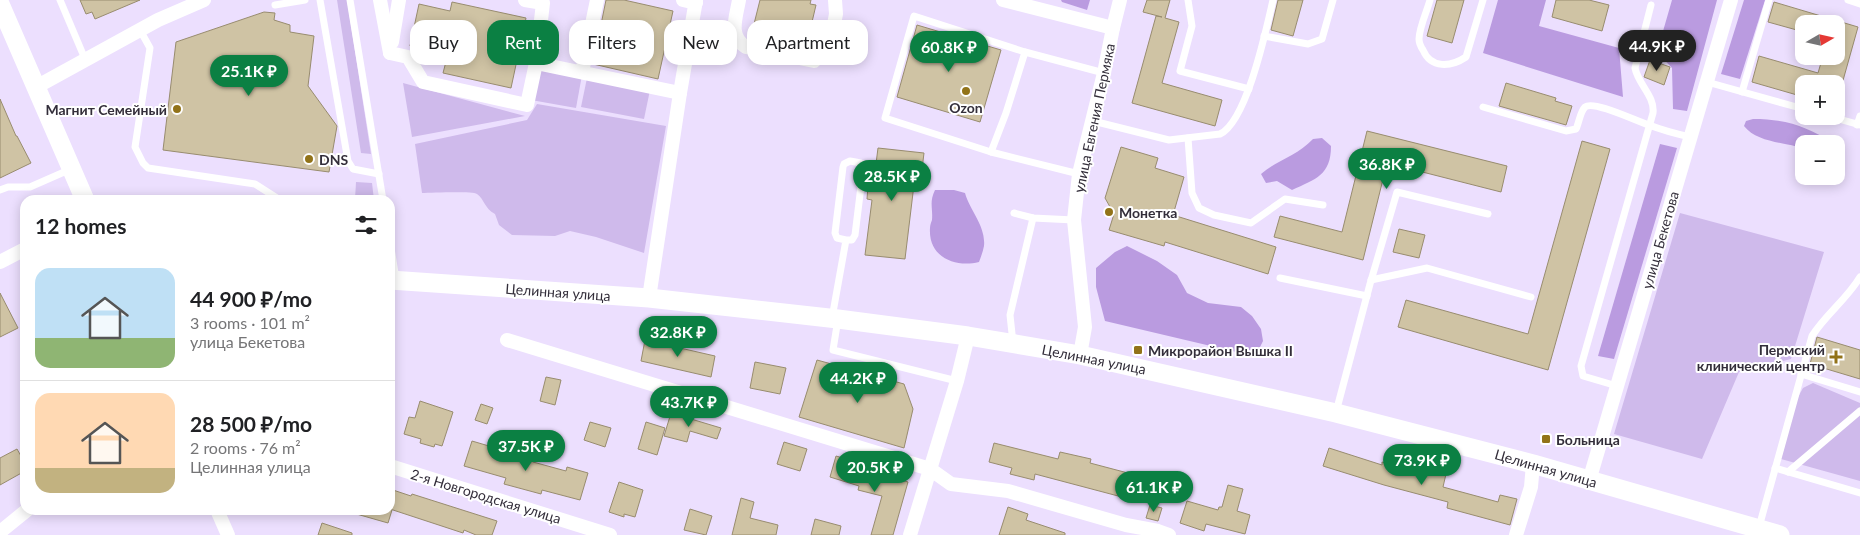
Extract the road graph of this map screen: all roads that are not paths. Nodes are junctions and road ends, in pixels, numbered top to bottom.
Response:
1 (60, 0) edge
2 (204, 0) edge
3 (305, 0) edge
4 (320, 0) edge
5 (350, 0) edge
6 (380, 0) edge
7 (399, 0) edge
8 (525, 0) edge
9 (597, 0) edge
10 (739, 0) edge
11 (835, 0) edge
12 (1003, 0) edge
13 (1120, 0) edge
14 (1188, 0) edge
15 (1273, 0) edge
16 (1333, 0) edge
17 (1430, 0) edge
18 (1483, 0) edge
19 (1731, 0) edge
20 (1769, 0) edge
21 (1848, 0) edge
22 (692, 1) edge
23 (543, 2) edge
24 (1860, 4) edge
25 (0, 5) edge
26 (275, 5) dead end
27 (1651, 5) dead end
28 (541, 20) edge
29 (1113, 28) junction
30 (140, 30) junction
31 (1264, 36) junction
32 (1025, 52) junction
33 (390, 53) junction
34 (85, 60) junction
35 (536, 65) edge
36 (546, 65) edge
37 (582, 72) junction
38 (1104, 73) junction
39 (1707, 82) junction
40 (36, 87) junction
41 (1249, 89) junction
42 (1742, 92) junction
43 (680, 93) junction
44 (1483, 107) dead end
45 (1795, 107) edge
46 (1860, 116) edge
47 (1093, 121) junction
48 (1845, 121) edge
49 (1859, 125) edge
50 (1649, 126) junction
51 (1188, 138) junction
52 (1690, 138) junction
53 (991, 152) junction
54 (71, 168) junction
55 (379, 174) junction
56 (1079, 174) junction
57 (0, 190) edge
58 (83, 195) edge
59 (272, 195) edge
60 (382, 195) edge
61 (1323, 205) dead end
62 (1014, 213) dead end
63 (1488, 214) dead end
64 (1033, 218) junction
65 (1074, 220) junction
66 (846, 240) junction
67 (20, 251) edge
68 (4, 258) edge
69 (1860, 277) edge
70 (1280, 278) dead end
71 (395, 280) edge
72 (1371, 280) junction
73 (1367, 296) junction
74 (1532, 296) dead end
75 (650, 298) junction
76 (835, 319) junction
77 (968, 336) junction
78 (507, 340) dead end
79 (1013, 343) junction
80 (1080, 355) junction
81 (1801, 374) junction
82 (956, 380) junction
83 (1617, 386) junction
84 (1860, 392) edge
85 (1860, 411) edge
86 (1336, 412) junction
87 (1534, 464) junction
88 (395, 468) edge
89 (1775, 468) junction
90 (930, 469) junction
91 (1788, 472) junction
92 (1590, 481) junction
93 (1860, 493) edge
94 (21, 515) edge
95 (219, 515) edge
96 (1758, 528) junction
97 (0, 532) edge
98 (228, 535) edge
99 (610, 535) edge
100 (910, 535) edge
101 (1169, 535) edge
102 (1516, 535) edge
103 (1780, 535) edge

1 - 34 lane
2 - 30 street
3 - 26 lane
4 - 55 lane
5 - 55 lane
6 - 33 street
7 - 33 street
8 - 23 street
9 - 37 street
10 - 11 street
12 - 29 street
13 - 29 street, улица Евгения Пермяка
14 - 41 lane
15 - 31 lane
16 - 31 lane
17 - 18 lane
19 - 39 street, улица Бекетова
20 - 42 lane
21 - 24 lane
22 - 43 street
23 - 28 street
25 - 40 main road
27 - 50 lane
29 - 38 street, улица Евгения Пермяка
30 - 34 street
30 - 59 lane
31 - 41 lane
32 - 38 lane
32 - 53 lane
32 - 53 lane
33 - 35 street
34 - 40 street
36 - 37 street
37 - 43 street
38 - 47 street, улица Евгения Пермяка
39 - 42 lane
39 - 52 street, улица Бекетова
40 - 54 main road
41 - 51 lane
42 - 45 lane
43 - 75 street
44 - 50 lane
46 - 49 lane
47 - 51 lane
47 - 56 street, улица Евгения Пермяка
48 - 49 lane
50 - 52 lane
50 - 83 lane
51 - 61 lane
52 - 83 street, улица Бекетова
53 - 56 lane
54 - 57 lane
54 - 58 main road
55 - 60 lane
56 - 65 street, улица Евгения Пермяка
62 - 64 lane
63 - 72 lane
64 - 65 lane
64 - 79 lane
65 - 80 street, улица Евгения Пермяка
66 - 66 lane
66 - 76 lane
67 - 68 street
69 - 81 lane
70 - 73 lane
71 - 75 main road, Целинная улица
72 - 73 lane
72 - 74 lane
73 - 86 lane
75 - 76 main road, Целинная улица
76 - 77 main road, Целинная улица
76 - 82 lane
77 - 79 main road, Целинная улица
77 - 82 street
78 - 90 street
79 - 80 main road, Целинная улица
80 - 86 main road, Целинная улица
81 - 84 lane
81 - 89 lane
82 - 90 street
83 - 92 street, улица Бекетова
85 - 91 lane
86 - 87 main road, Целинная улица
87 - 92 main road, Целинная улица
87 - 102 street
88 - 99 street, 2-я Новгородская улица
89 - 91 lane
89 - 96 lane
90 - 100 street
90 - 101 street
91 - 93 lane
92 - 96 main road, Целинная улица
94 - 97 street
95 - 98 street
96 - 103 main road, Целинная улица

